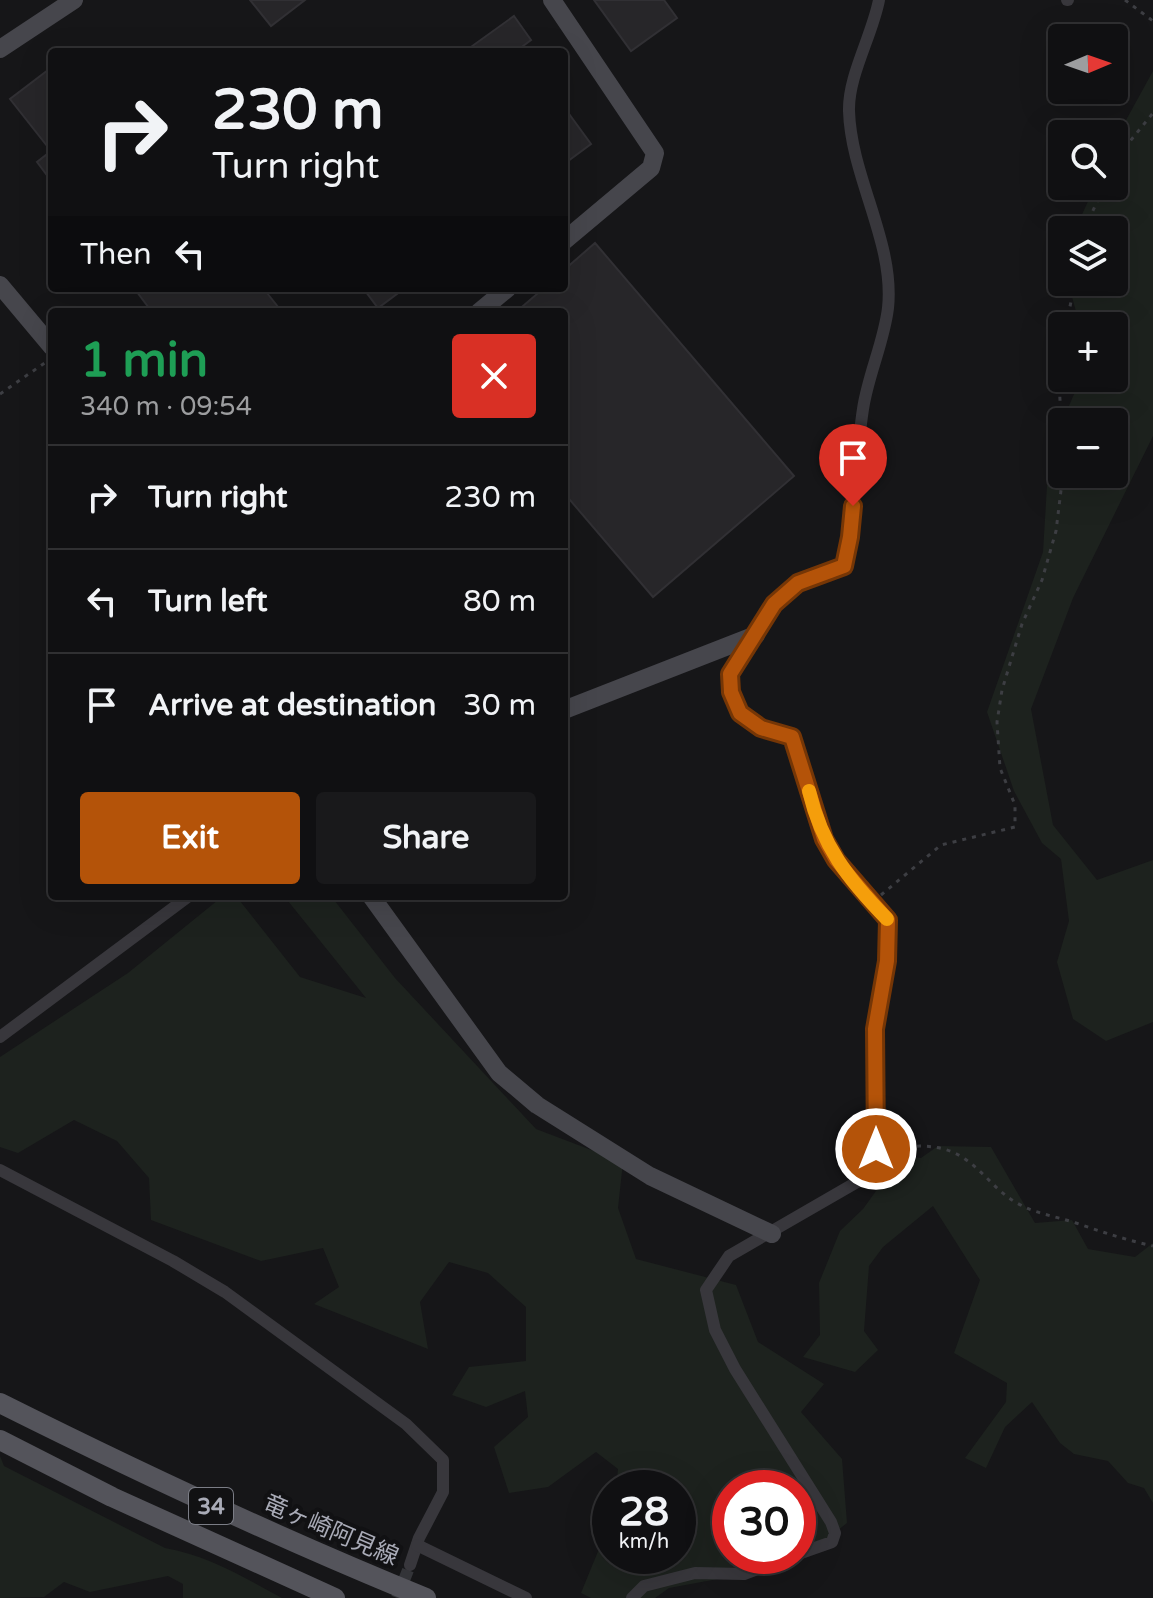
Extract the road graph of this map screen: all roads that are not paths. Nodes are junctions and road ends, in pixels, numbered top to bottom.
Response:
1 (74, 0) edge
2 (552, 0) edge
3 (879, 0) edge
4 (0, 49) edge
5 (568, 238) edge
6 (0, 285) edge
7 (503, 292) edge
8 (484, 308) edge
9 (48, 342) edge
10 (756, 635) junction
11 (568, 708) edge
12 (184, 900) edge
13 (374, 900) edge
14 (0, 1037) edge
15 (0, 1170) edge
16 (772, 1234) junction
17 (0, 1403) edge
18 (0, 1440) edge
19 (798, 1470) edge
20 (816, 1498) edge
21 (417, 1545) junction
22 (816, 1548) edge
23 (410, 1565) tunnel mouth
24 (712, 1573) edge
25 (335, 1598) edge
26 (426, 1598) edge
27 (526, 1598) edge
28 (632, 1598) edge

1 - 4 street
2 - 5 street
3 - 10 street
6 - 9 street
7 - 8 street
10 - 11 street
10 - 16 street
12 - 14 street
13 - 16 street
15 - 21 street
16 - 19 street
17 - 26 main road, 竜ヶ崎阿見線 / 34
18 - 25 main road, 34
20 - 22 street
21 - 23 street
21 - 27 street
24 - 28 street

